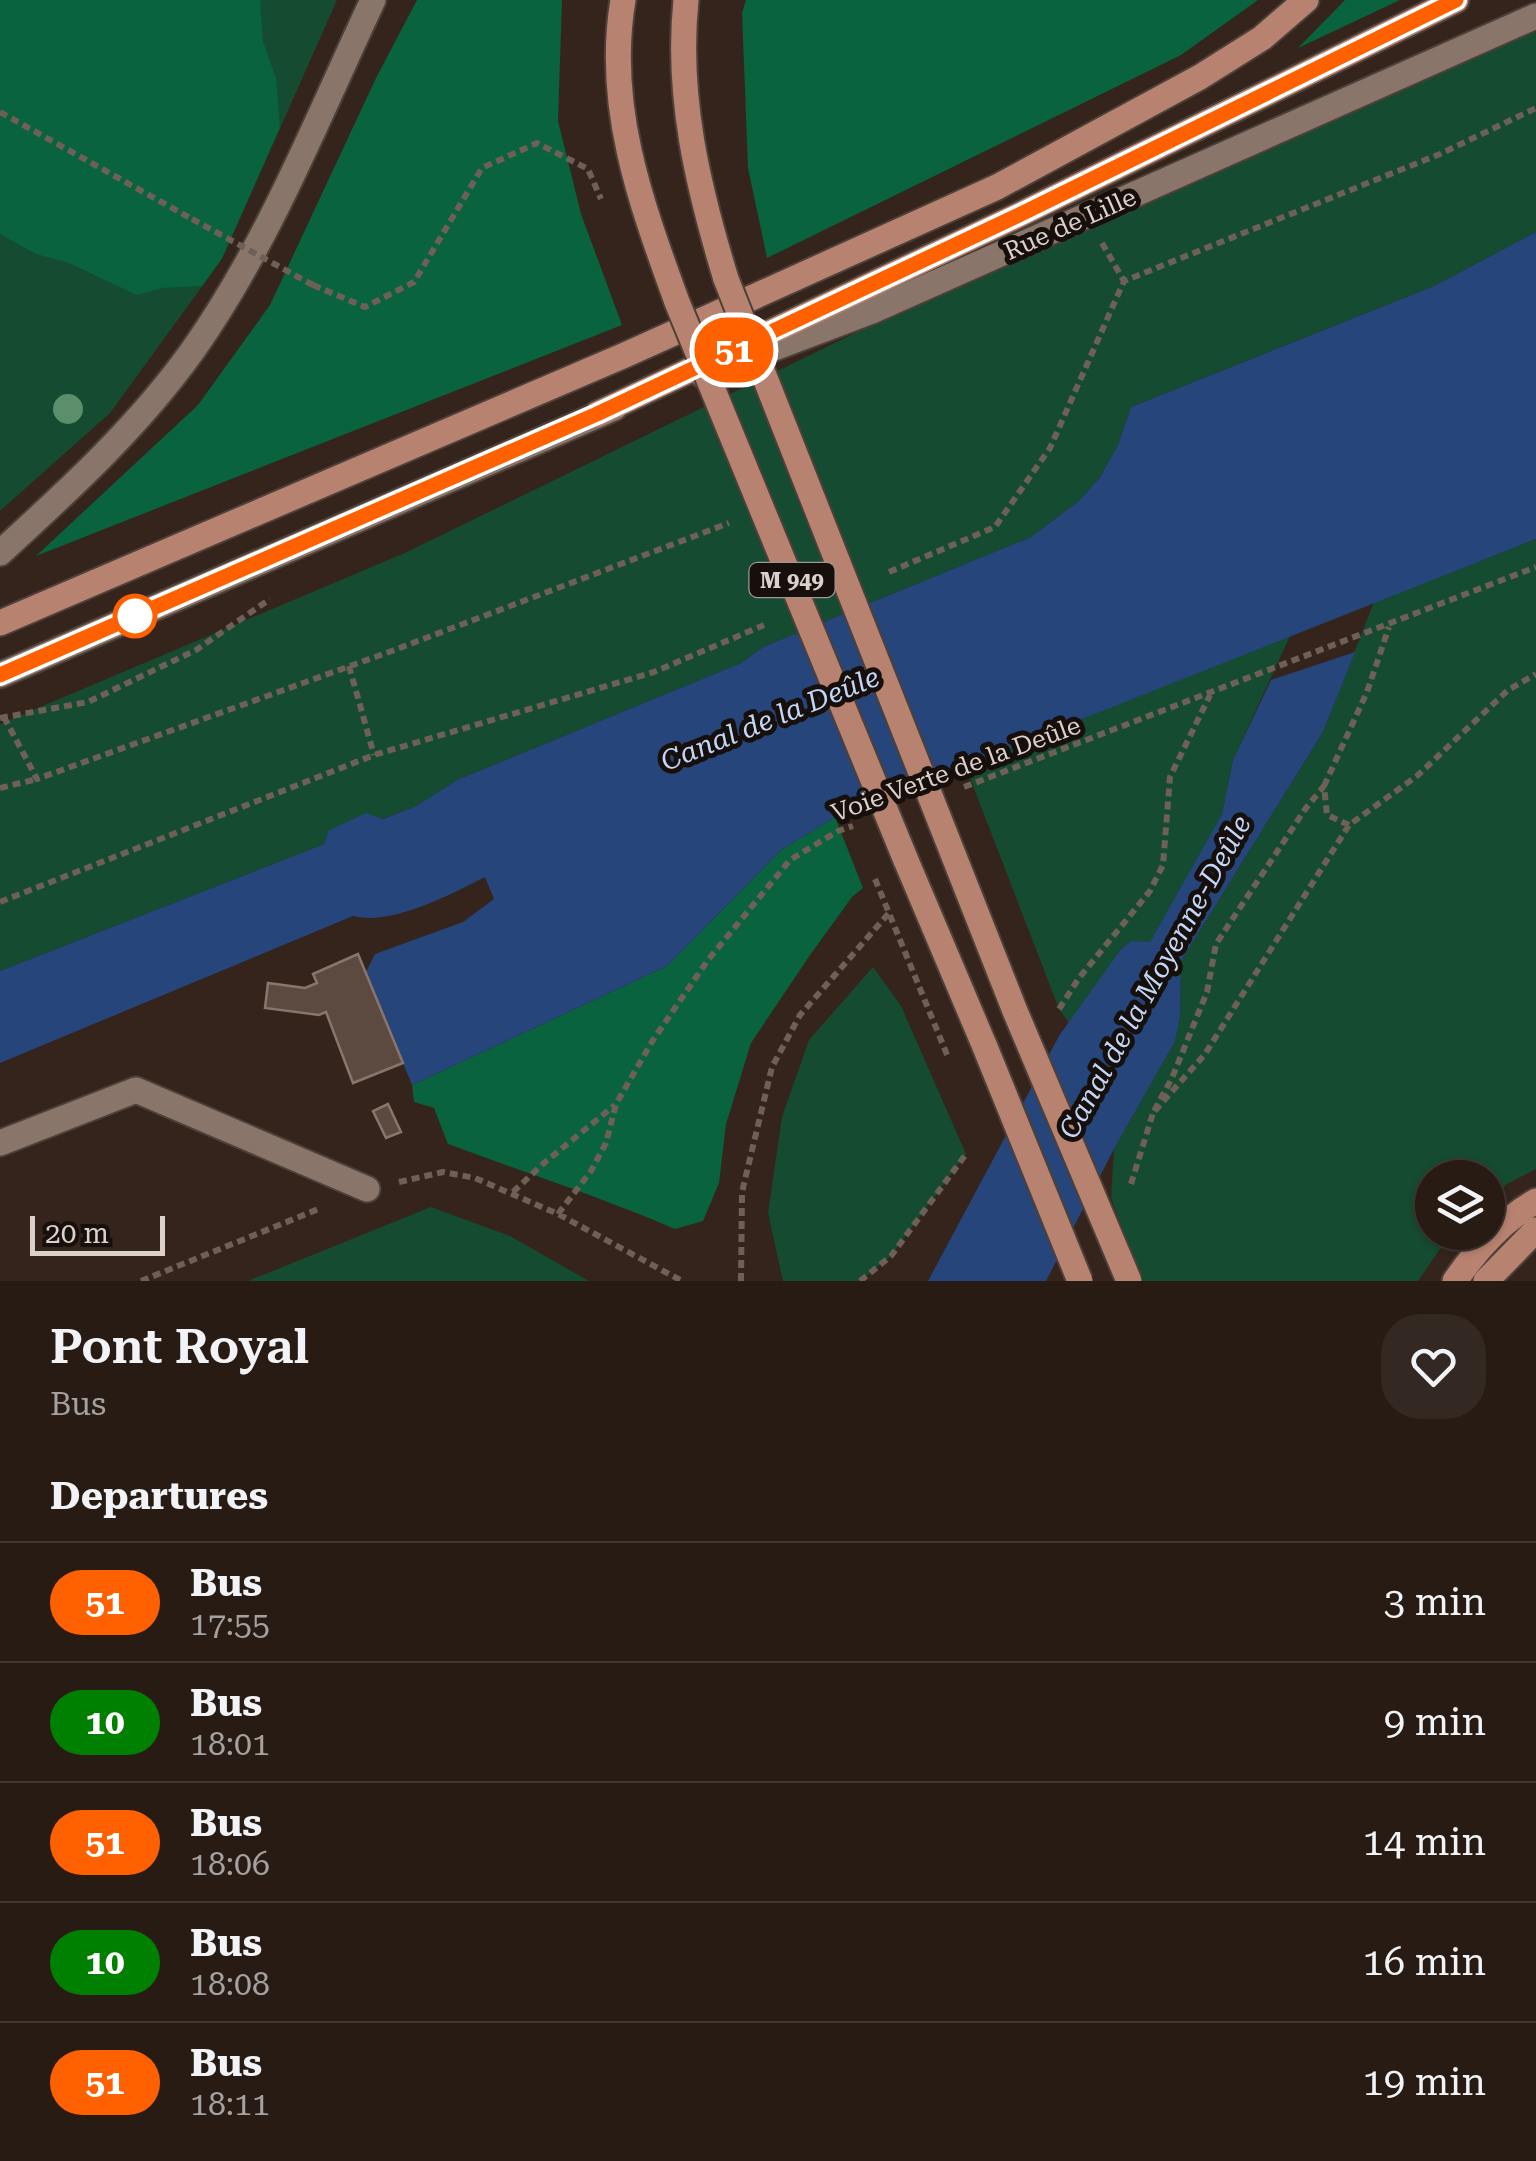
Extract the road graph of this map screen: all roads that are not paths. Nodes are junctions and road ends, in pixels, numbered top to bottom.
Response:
1 (372, 0) edge
2 (623, 0) edge
3 (686, 0) edge
4 (1306, 0) edge
5 (1456, 0) edge
6 (1536, 16) edge
7 (597, 414) junction
8 (0, 553) edge
9 (0, 623) edge
10 (0, 675) edge
11 (0, 1143) edge
12 (367, 1189) road end
13 (1536, 1201) edge
14 (1536, 1230) edge
15 (1080, 1281) edge
16 (1129, 1281) edge
17 (1455, 1281) edge
18 (1486, 1281) edge

1 - 8 street
2 - 15 main road, M 949, bridge
3 - 16 main road, bridge
4 - 9 main road
5 - 7 main road
6 - 7 street, Rue de Lille
7 - 10 street, Rue de Lille
11 - 12 street
13 - 17 main road
14 - 18 main road

